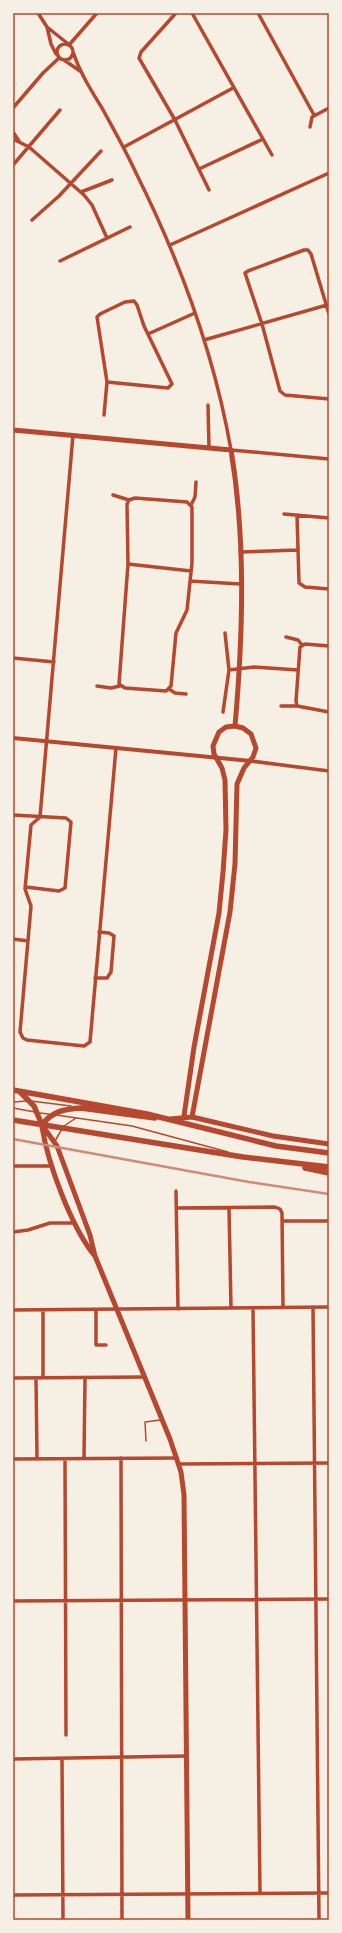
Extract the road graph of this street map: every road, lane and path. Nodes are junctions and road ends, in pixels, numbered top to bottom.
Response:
1 (38, 13) edge
2 (98, 13) edge
3 (176, 13) edge
4 (192, 13) edge
5 (258, 13) edge
6 (47, 27) junction
7 (69, 45) junction
8 (73, 52) junction
9 (58, 56) junction
10 (64, 60) junction
11 (80, 71) junction
12 (233, 88) junction
13 (13, 108) edge
14 (329, 108) edge
15 (60, 110) dead end
16 (314, 115) junction
17 (175, 120) junction
18 (310, 127) dead end
19 (13, 132) edge
20 (13, 138) edge
21 (262, 139) junction
22 (19, 141) junction
23 (29, 147) junction
24 (124, 147) junction
25 (101, 151) dead end
26 (272, 155) dead end
27 (13, 165) edge
28 (199, 169) junction
29 (329, 172) edge
30 (112, 180) dead end
31 (71, 183) junction
32 (209, 190) dead end
33 (82, 192) junction
34 (32, 220) dead end
35 (130, 227) dead end
36 (107, 238) junction
37 (170, 245) junction
38 (60, 261) dead end
39 (326, 305) junction
40 (195, 313) junction
41 (329, 314) edge
42 (262, 324) junction
43 (148, 334) junction
44 (204, 340) junction
45 (107, 382) junction
46 (329, 399) edge
47 (208, 405) dead end
48 (104, 415) dead end
49 (13, 430) edge
50 (73, 435) junction
51 (209, 448) junction
52 (231, 450) junction
53 (329, 459) edge
54 (196, 482) dead end
55 (113, 495) dead end
56 (129, 500) junction
57 (191, 505) junction
58 (284, 514) dead end
59 (297, 515) junction
60 (329, 518) edge
61 (298, 550) junction
62 (240, 552) junction
63 (128, 564) junction
64 (191, 571) junction
65 (190, 581) junction
66 (240, 584) junction
67 (329, 589) edge
68 (224, 633) dead end
69 (286, 637) dead end
70 (302, 645) junction
71 (329, 646) edge
72 (13, 658) edge
73 (54, 662) junction
74 (239, 669) junction
75 (229, 670) junction
76 (298, 670) junction
77 (96, 686) dead end
78 (120, 686) junction
79 (169, 689) junction
80 (186, 694) dead end
81 (281, 706) dead end
82 (297, 706) junction
83 (223, 712) dead end
84 (329, 712) edge
85 (235, 726) junction
86 (13, 738) edge
87 (47, 741) junction
88 (116, 748) junction
89 (215, 757) junction
90 (250, 761) junction
91 (329, 771) edge
92 (13, 815) edge
93 (40, 818) junction
94 (26, 887) junction
95 (99, 932) junction
96 (13, 939) edge
97 (28, 941) junction
98 (95, 978) junction
99 (16, 1090) edge
100 (30, 1101) junction
101 (13, 1102) edge
102 (13, 1108) edge
103 (80, 1108) junction
104 (38, 1113) junction
105 (52, 1115) junction
106 (184, 1116) junction
107 (192, 1117) junction
108 (76, 1118) junction
109 (170, 1119) junction
110 (13, 1120) edge
111 (42, 1125) junction
112 (62, 1129) junction
113 (55, 1142) junction
114 (329, 1144) edge
115 (329, 1153) edge
116 (243, 1157) junction
117 (286, 1163) junction
118 (13, 1166) edge
119 (52, 1166) junction
120 (329, 1167) edge
121 (329, 1173) edge
122 (176, 1191) dead end
123 (176, 1208) junction
124 (229, 1208) junction
125 (329, 1221) edge
126 (282, 1222) junction
127 (74, 1224) junction
128 (13, 1232) edge
129 (95, 1256) junction
130 (283, 1307) junction
131 (313, 1307) junction
132 (329, 1307) edge
133 (231, 1308) junction
134 (253, 1308) junction
135 (117, 1309) junction
136 (178, 1309) junction
137 (13, 1310) edge
138 (43, 1310) junction
139 (96, 1310) junction
140 (106, 1345) dead end
141 (144, 1377) junction
142 (13, 1378) edge
143 (36, 1378) junction
144 (43, 1378) junction
145 (85, 1378) junction
146 (162, 1420) junction
147 (146, 1441) dead end
148 (13, 1458) edge
149 (37, 1458) junction
150 (65, 1458) junction
151 (84, 1458) junction
152 (120, 1458) junction
153 (177, 1458) junction
154 (254, 1463) junction
155 (315, 1463) junction
156 (329, 1463) edge
157 (179, 1464) junction
158 (184, 1600) junction
159 (256, 1600) junction
160 (317, 1600) junction
161 (329, 1600) edge
162 (13, 1601) edge
163 (65, 1601) junction
164 (121, 1601) junction
165 (66, 1735) dead end
166 (186, 1756) junction
167 (122, 1758) junction
168 (62, 1759) junction
169 (13, 1760) edge
170 (319, 1893) junction
171 (329, 1893) edge
172 (187, 1894) junction
173 (260, 1894) junction
174 (63, 1895) junction
175 (122, 1895) junction
176 (13, 1896) edge
177 (63, 1920) edge
178 (122, 1920) edge
179 (188, 1920) edge
180 (320, 1920) edge

1 - 6 street
2 - 7 street
3 - 17 street
4 - 12 street
5 - 16 street
6 - 7 street
6 - 9 street
7 - 8 street
7 - 9 street
8 - 10 street
8 - 11 street
9 - 10 street
9 - 13 street
10 - 11 street
11 - 24 street
12 - 17 street
12 - 21 street
14 - 16 street
15 - 23 street
16 - 18 street
17 - 24 street
17 - 28 street
19 - 22 street
20 - 22 street
21 - 26 street
21 - 28 street
22 - 23 street
23 - 27 street
23 - 31 street
24 - 37 street
25 - 31 street
28 - 32 street
29 - 37 street
30 - 33 street
31 - 33 street
31 - 34 street
33 - 36 street
35 - 36 street
36 - 38 street
37 - 40 street
39 - 41 street
39 - 42 street
39 - 42 street
40 - 43 street
40 - 44 street
42 - 44 street
42 - 46 street
43 - 45 street
43 - 45 street
44 - 52 street
45 - 48 street
47 - 51 street
49 - 50 main road
50 - 51 main road
50 - 73 street
51 - 52 main road
52 - 53 street
52 - 62 main road
54 - 57 street
55 - 56 street
56 - 57 street
56 - 63 street
57 - 64 street
58 - 59 street
59 - 60 street
59 - 61 street
61 - 62 street
61 - 67 street
62 - 66 main road
63 - 64 street
63 - 78 street
64 - 65 street
65 - 66 street
65 - 79 street
66 - 74 main road
68 - 75 street
69 - 70 street
70 - 71 street
70 - 76 street
72 - 73 street
73 - 87 street
74 - 75 street
74 - 76 street
74 - 85 main road
75 - 83 street
76 - 82 street
77 - 78 street
78 - 79 street
79 - 80 street
81 - 82 street
82 - 84 street
85 - 89 main road
85 - 90 main road
86 - 87 street
87 - 88 street
87 - 93 street
88 - 89 street
88 - 95 street
89 - 90 street
89 - 106 main road
90 - 91 street
90 - 107 main road
92 - 93 street
93 - 94 street
93 - 94 street
94 - 97 street
95 - 98 street
95 - 98 street
96 - 97 street
97 - 98 street
99 - 100 highway
99 - 109 highway
100 - 101 lane
100 - 103 lane
100 - 104 highway
102 - 104 lane
103 - 105 highway
103 - 109 highway
104 - 105 lane
104 - 111 highway
105 - 108 lane
105 - 111 highway
106 - 107 main road
106 - 109 main road
107 - 114 main road
108 - 112 lane
108 - 116 lane
109 - 115 highway
110 - 111 highway
111 - 112 highway
111 - 113 main road
111 - 119 main road
112 - 113 lane
112 - 116 highway
113 - 129 main road
116 - 117 highway
117 - 120 highway
117 - 121 highway
118 - 119 street
119 - 127 main road
122 - 123 street
123 - 124 street
123 - 136 street
124 - 126 street
124 - 133 street
125 - 126 street
126 - 130 street
127 - 128 street
127 - 129 main road
129 - 135 main road
130 - 131 street
130 - 134 street
131 - 132 street
131 - 155 street
133 - 134 street
133 - 136 street
134 - 154 street
135 - 136 street
135 - 139 street
135 - 141 main road
137 - 138 street
138 - 139 street
138 - 144 street
139 - 140 street
141 - 145 street
141 - 146 main road
142 - 143 street
143 - 144 street
143 - 149 street
144 - 145 street
145 - 151 street
146 - 147 lane
146 - 153 main road
148 - 149 street
149 - 150 street
150 - 151 street
150 - 163 street
151 - 152 street
152 - 153 street
152 - 164 street
153 - 157 main road
154 - 155 street
154 - 157 street
154 - 159 street
155 - 156 street
155 - 160 street
157 - 158 main road
158 - 159 street
158 - 164 street
158 - 166 main road
159 - 160 street
159 - 173 street
160 - 161 street
160 - 170 street
162 - 163 street
163 - 164 street
163 - 165 street
164 - 167 street
166 - 167 street
166 - 172 main road
167 - 168 street
167 - 175 street
168 - 169 street
168 - 174 street
170 - 171 street
170 - 173 street
170 - 180 street
172 - 173 street
172 - 175 street
172 - 179 main road
174 - 175 street
174 - 176 street
174 - 177 street
175 - 178 street

